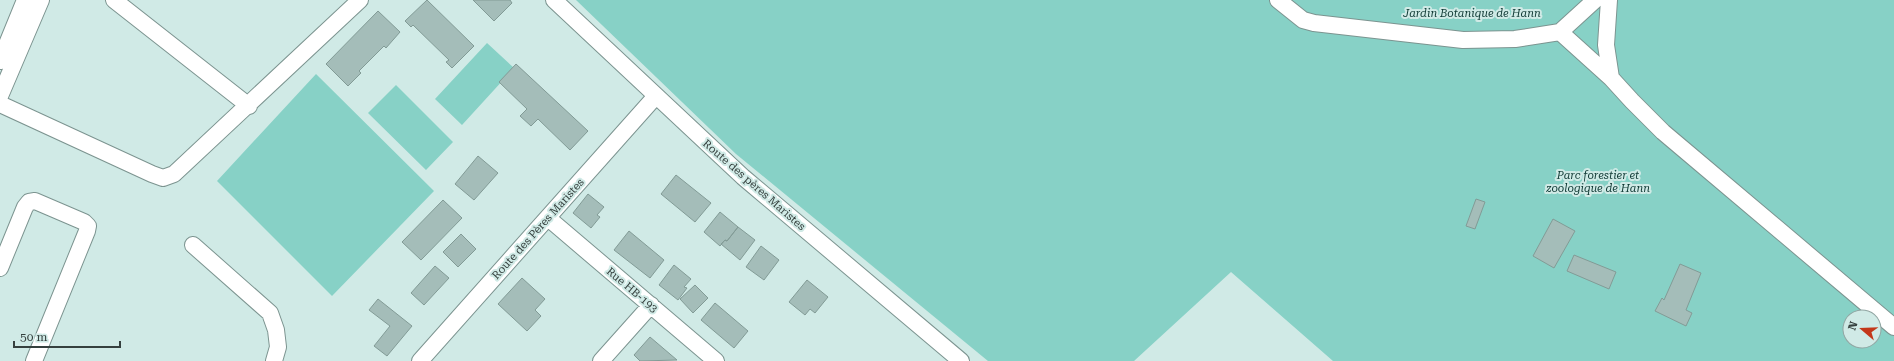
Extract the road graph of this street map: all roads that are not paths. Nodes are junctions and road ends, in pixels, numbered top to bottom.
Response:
1 (25, 0) edge
2 (41, 0) edge
3 (114, 0) edge
4 (554, 0) edge
5 (1278, 0) edge
6 (1595, 0) edge
7 (1609, 0) edge
8 (350, 3) edge
9 (1560, 32) junction
10 (0, 61) edge
11 (1612, 78) junction
12 (1, 95) edge
13 (655, 97) junction
14 (249, 106) junction
15 (548, 218) junction
16 (193, 245) dead end
17 (0, 268) edge
18 (651, 305) junction
19 (1894, 327) edge
20 (34, 361) edge
21 (274, 361) edge
22 (420, 361) edge
23 (601, 361) edge
24 (716, 361) edge
25 (961, 361) edge

1 - 10 street
2 - 12 street
3 - 14 street
4 - 13 street, Route des pères Maristes
5 - 9 street
6 - 9 street
7 - 11 street
8 - 14 street
9 - 11 street
11 - 19 street
12 - 14 street
13 - 15 street, Route des Pères Maristes
13 - 25 street, Route des pères Maristes
15 - 18 street, Rue HB-193
15 - 22 street, Route des Pères Maristes
16 - 21 street
17 - 20 street
18 - 23 street
18 - 24 street, Rue HB-193

